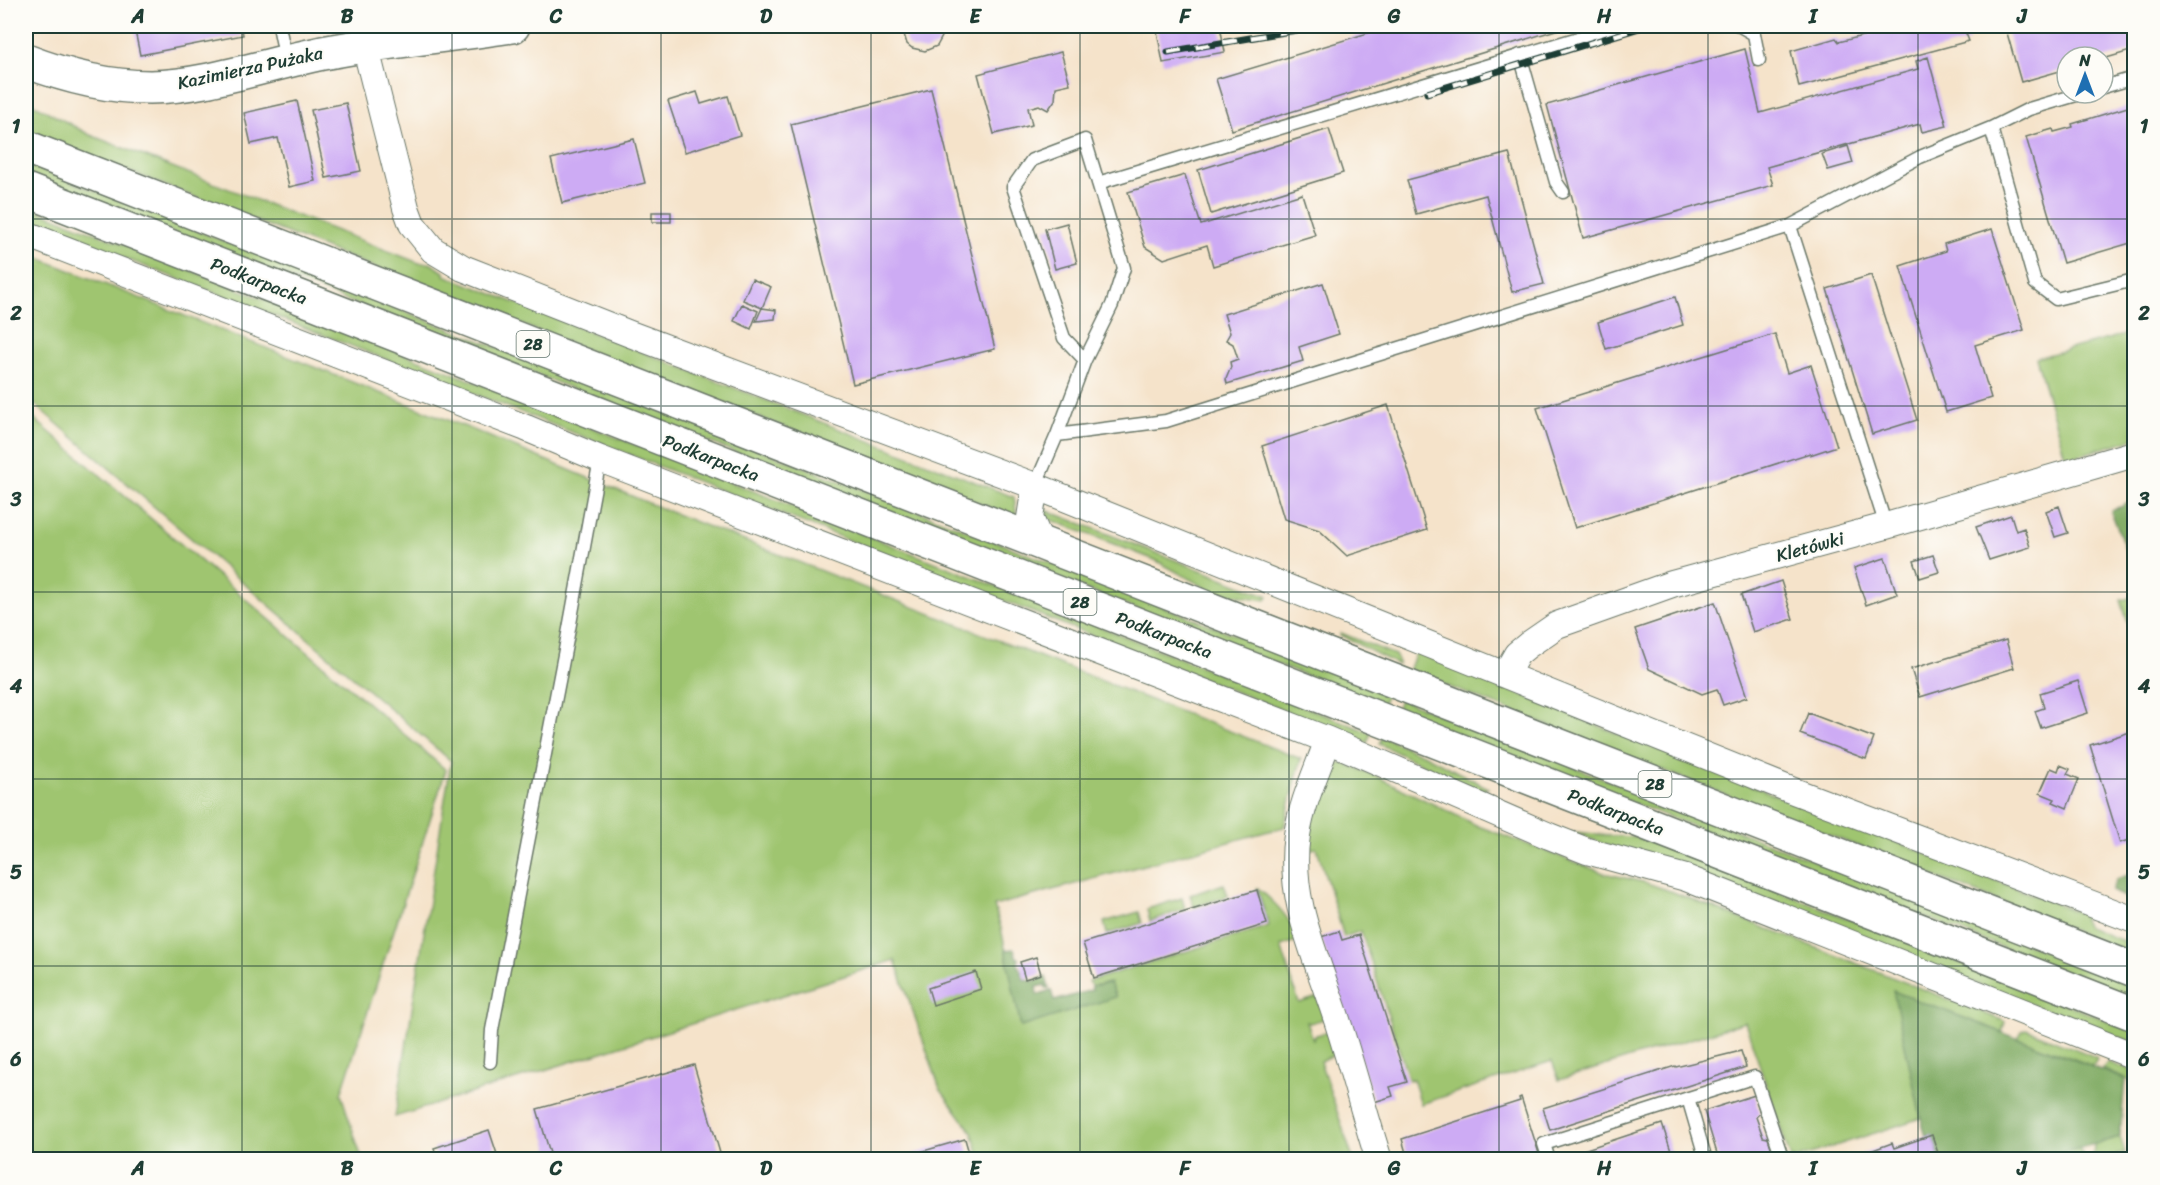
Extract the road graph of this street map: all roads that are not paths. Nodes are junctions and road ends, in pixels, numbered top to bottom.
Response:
1 (279, 26) edge
2 (513, 26) edge
3 (1618, 26) edge
4 (1740, 26) edge
5 (365, 45) junction
6 (1520, 56) junction
7 (1759, 60) dead end
8 (26, 61) edge
9 (286, 61) junction
10 (2134, 78) edge
11 (2115, 84) edge
12 (2055, 101) edge
13 (1991, 128) junction
14 (26, 147) edge
15 (1098, 183) junction
16 (26, 190) edge
17 (1563, 192) dead end
18 (1790, 226) junction
19 (26, 234) edge
20 (2134, 280) edge
21 (1085, 360) junction
22 (1057, 435) junction
23 (2134, 454) edge
24 (600, 459) junction
25 (1035, 486) junction
26 (1886, 526) junction
27 (1041, 543) junction
28 (1505, 675) junction
29 (1328, 740) junction
30 (2134, 920) edge
31 (2134, 970) edge
32 (2134, 1014) edge
33 (2134, 1056) edge
34 (490, 1062) dead end
35 (1688, 1098) junction
36 (1379, 1160) edge
37 (1549, 1160) edge
38 (1706, 1160) edge
39 (1783, 1160) edge

1 - 9 lane
2 - 5 main road, Kazimierza Pużaka
3 - 6 lane
4 - 7 lane
5 - 9 main road, Kazimierza Pużaka
5 - 25 street
6 - 15 lane
6 - 17 lane
8 - 9 main road, Kazimierza Pużaka
10 - 11 lane
12 - 13 lane
13 - 18 lane
13 - 20 lane
14 - 27 main road, 28
15 - 21 lane
15 - 21 lane
16 - 32 main road, Podkarpacka / 28
18 - 22 lane
18 - 26 lane
19 - 24 street
21 - 22 lane
22 - 25 lane
23 - 26 street, Kletówki
24 - 29 street
24 - 34 lane
25 - 27 street
25 - 28 street
26 - 28 street, Kletówki
27 - 31 main road, 28
28 - 30 street
29 - 33 street
29 - 36 street
35 - 37 lane
35 - 38 lane
35 - 39 lane

